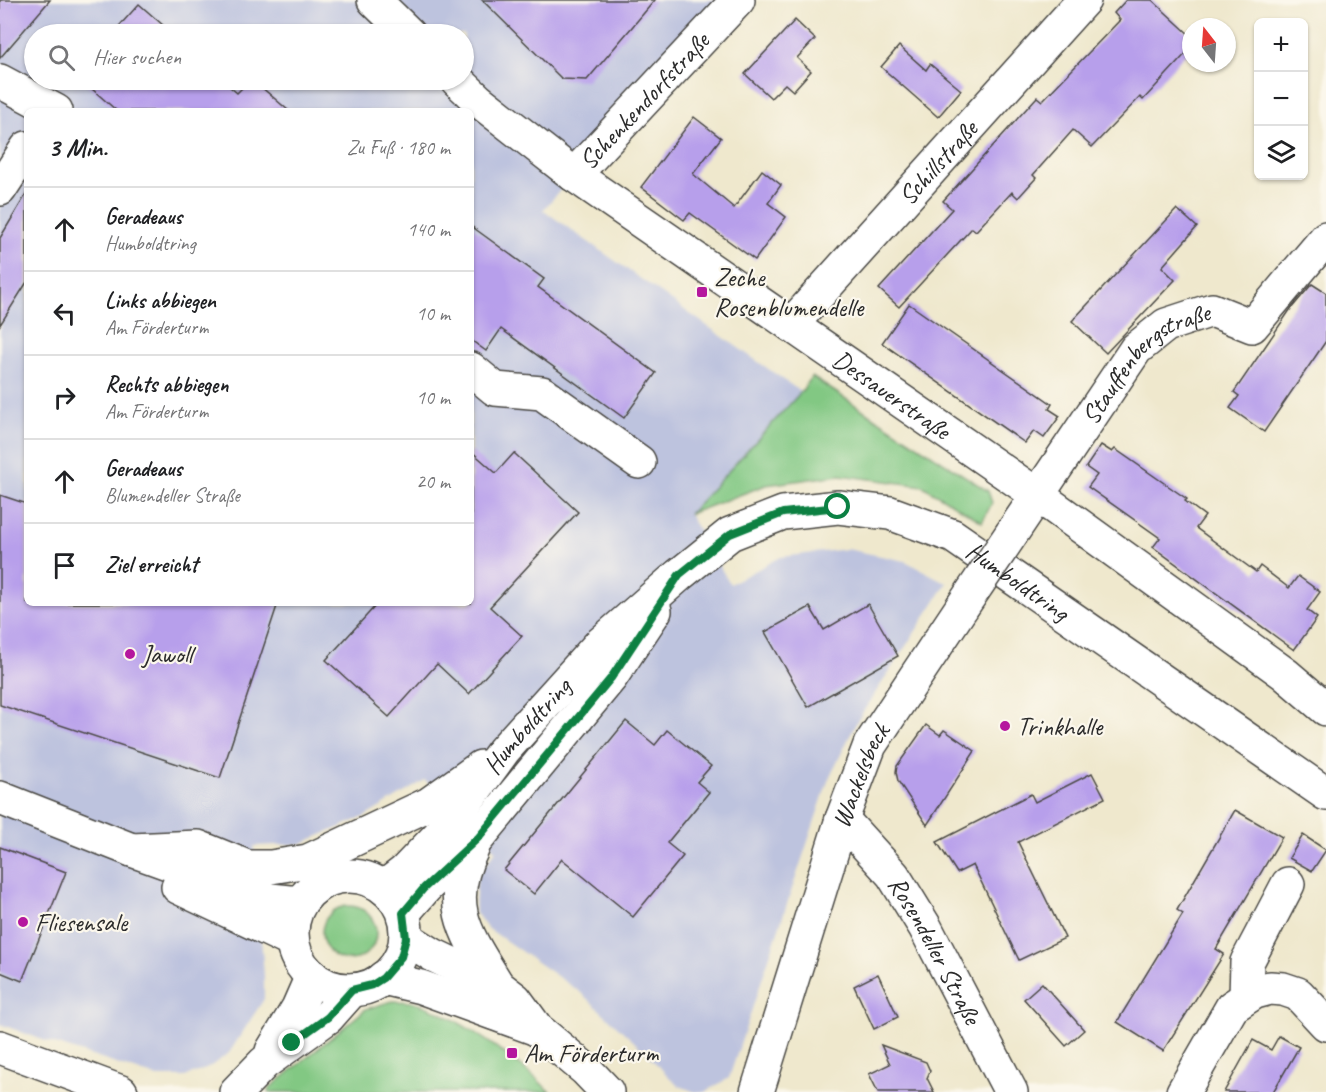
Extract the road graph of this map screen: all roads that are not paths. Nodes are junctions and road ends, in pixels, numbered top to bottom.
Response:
1 (374, 0) edge
2 (738, 0) edge
3 (1084, 0) edge
4 (399, 24) edge
5 (0, 81) edge
6 (468, 90) edge
7 (49, 108) edge
8 (24, 153) edge
9 (574, 176) junction
10 (0, 189) edge
11 (1326, 238) edge
12 (791, 325) junction
13 (474, 372) edge
14 (639, 462) dead end
15 (1036, 494) junction
16 (679, 575) junction
17 (1326, 709) edge
18 (504, 750) junction
19 (1326, 795) edge
20 (0, 798) edge
21 (842, 819) junction
22 (478, 838) junction
23 (132, 850) junction
24 (1288, 884) dead end
25 (384, 887) junction
26 (300, 903) junction
27 (405, 926) junction
28 (292, 942) junction
29 (312, 976) junction
30 (383, 978) junction
31 (498, 986) junction
32 (352, 990) junction
33 (1245, 997) junction
34 (1326, 1024) edge
35 (537, 1029) junction
36 (0, 1047) edge
37 (264, 1063) junction
38 (121, 1092) edge
39 (236, 1092) edge
40 (607, 1092) edge
41 (757, 1092) edge
42 (1011, 1092) edge
43 (1182, 1092) edge

1 - 4 street
2 - 9 street, Schenkendorfstraße
3 - 12 street, Schillstraße
5 - 7 street
6 - 9 street, Dessauerstraße
8 - 10 street
9 - 12 street, Dessauerstraße
11 - 15 street, Stauffenbergstraße
12 - 15 street, Dessauerstraße
13 - 14 street
15 - 17 street, Dessauerstraße
15 - 21 street, Wackelsbeck, bridge
16 - 18 street, Humboldtring
16 - 19 street, Humboldtring
16 - 22 street, Humboldtring
18 - 23 street
18 - 25 street, Humboldtring
20 - 23 street
21 - 41 street, Wackelsbeck
21 - 42 street, Rosendeller Straße
22 - 27 street, Humboldtring
22 - 31 street
23 - 26 street
23 - 28 street
24 - 33 street
25 - 26 street
25 - 27 street
26 - 28 street
27 - 30 street
27 - 31 street
28 - 29 street
29 - 32 street
29 - 37 street
30 - 32 street
30 - 35 street
31 - 35 street
32 - 37 street
33 - 34 street
33 - 43 street
35 - 40 street
36 - 38 street
37 - 39 street

